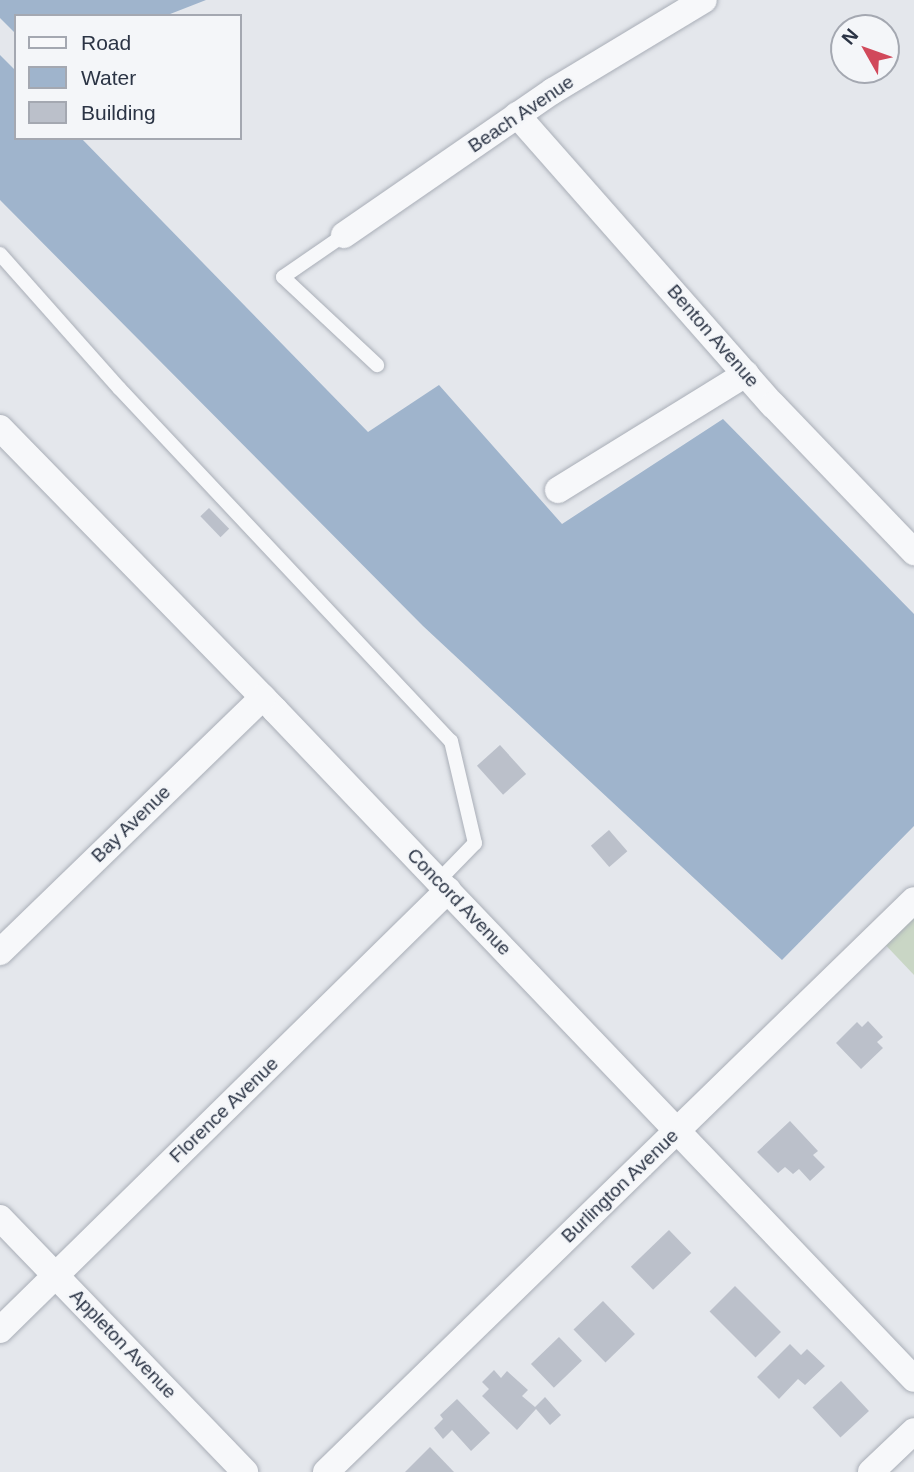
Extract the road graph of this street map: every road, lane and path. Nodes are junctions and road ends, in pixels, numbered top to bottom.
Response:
1 (704, 0) edge
2 (517, 115) junction
3 (344, 235) joint
4 (0, 254) edge
5 (377, 365) dead end
6 (746, 373) junction
7 (0, 428) edge
8 (558, 490) dead end
9 (914, 552) edge
10 (263, 697) junction
11 (444, 885) junction
12 (914, 900) edge
13 (0, 952) edge
14 (676, 1130) junction
15 (0, 1218) edge
16 (57, 1275) junction
17 (0, 1330) edge
18 (914, 1379) edge
19 (914, 1431) edge
20 (245, 1472) edge
21 (326, 1472) edge
22 (871, 1472) edge

1 - 2 street, Beach Avenue
2 - 3 street, Beach Avenue
2 - 6 street, Benton Avenue
3 - 5 lane
4 - 11 lane
6 - 8 street
6 - 9 street, Benton Avenue
7 - 10 street, Concord Avenue
10 - 11 street, Concord Avenue
10 - 13 street, Bay Avenue
11 - 14 street, Concord Avenue
11 - 16 street, Florence Avenue
12 - 14 street, Burlington Avenue
14 - 18 street, Concord Avenue
14 - 21 street, Burlington Avenue
15 - 16 street, Appleton Avenue
16 - 17 street, Florence Avenue
16 - 20 street, Appleton Avenue
19 - 22 street

